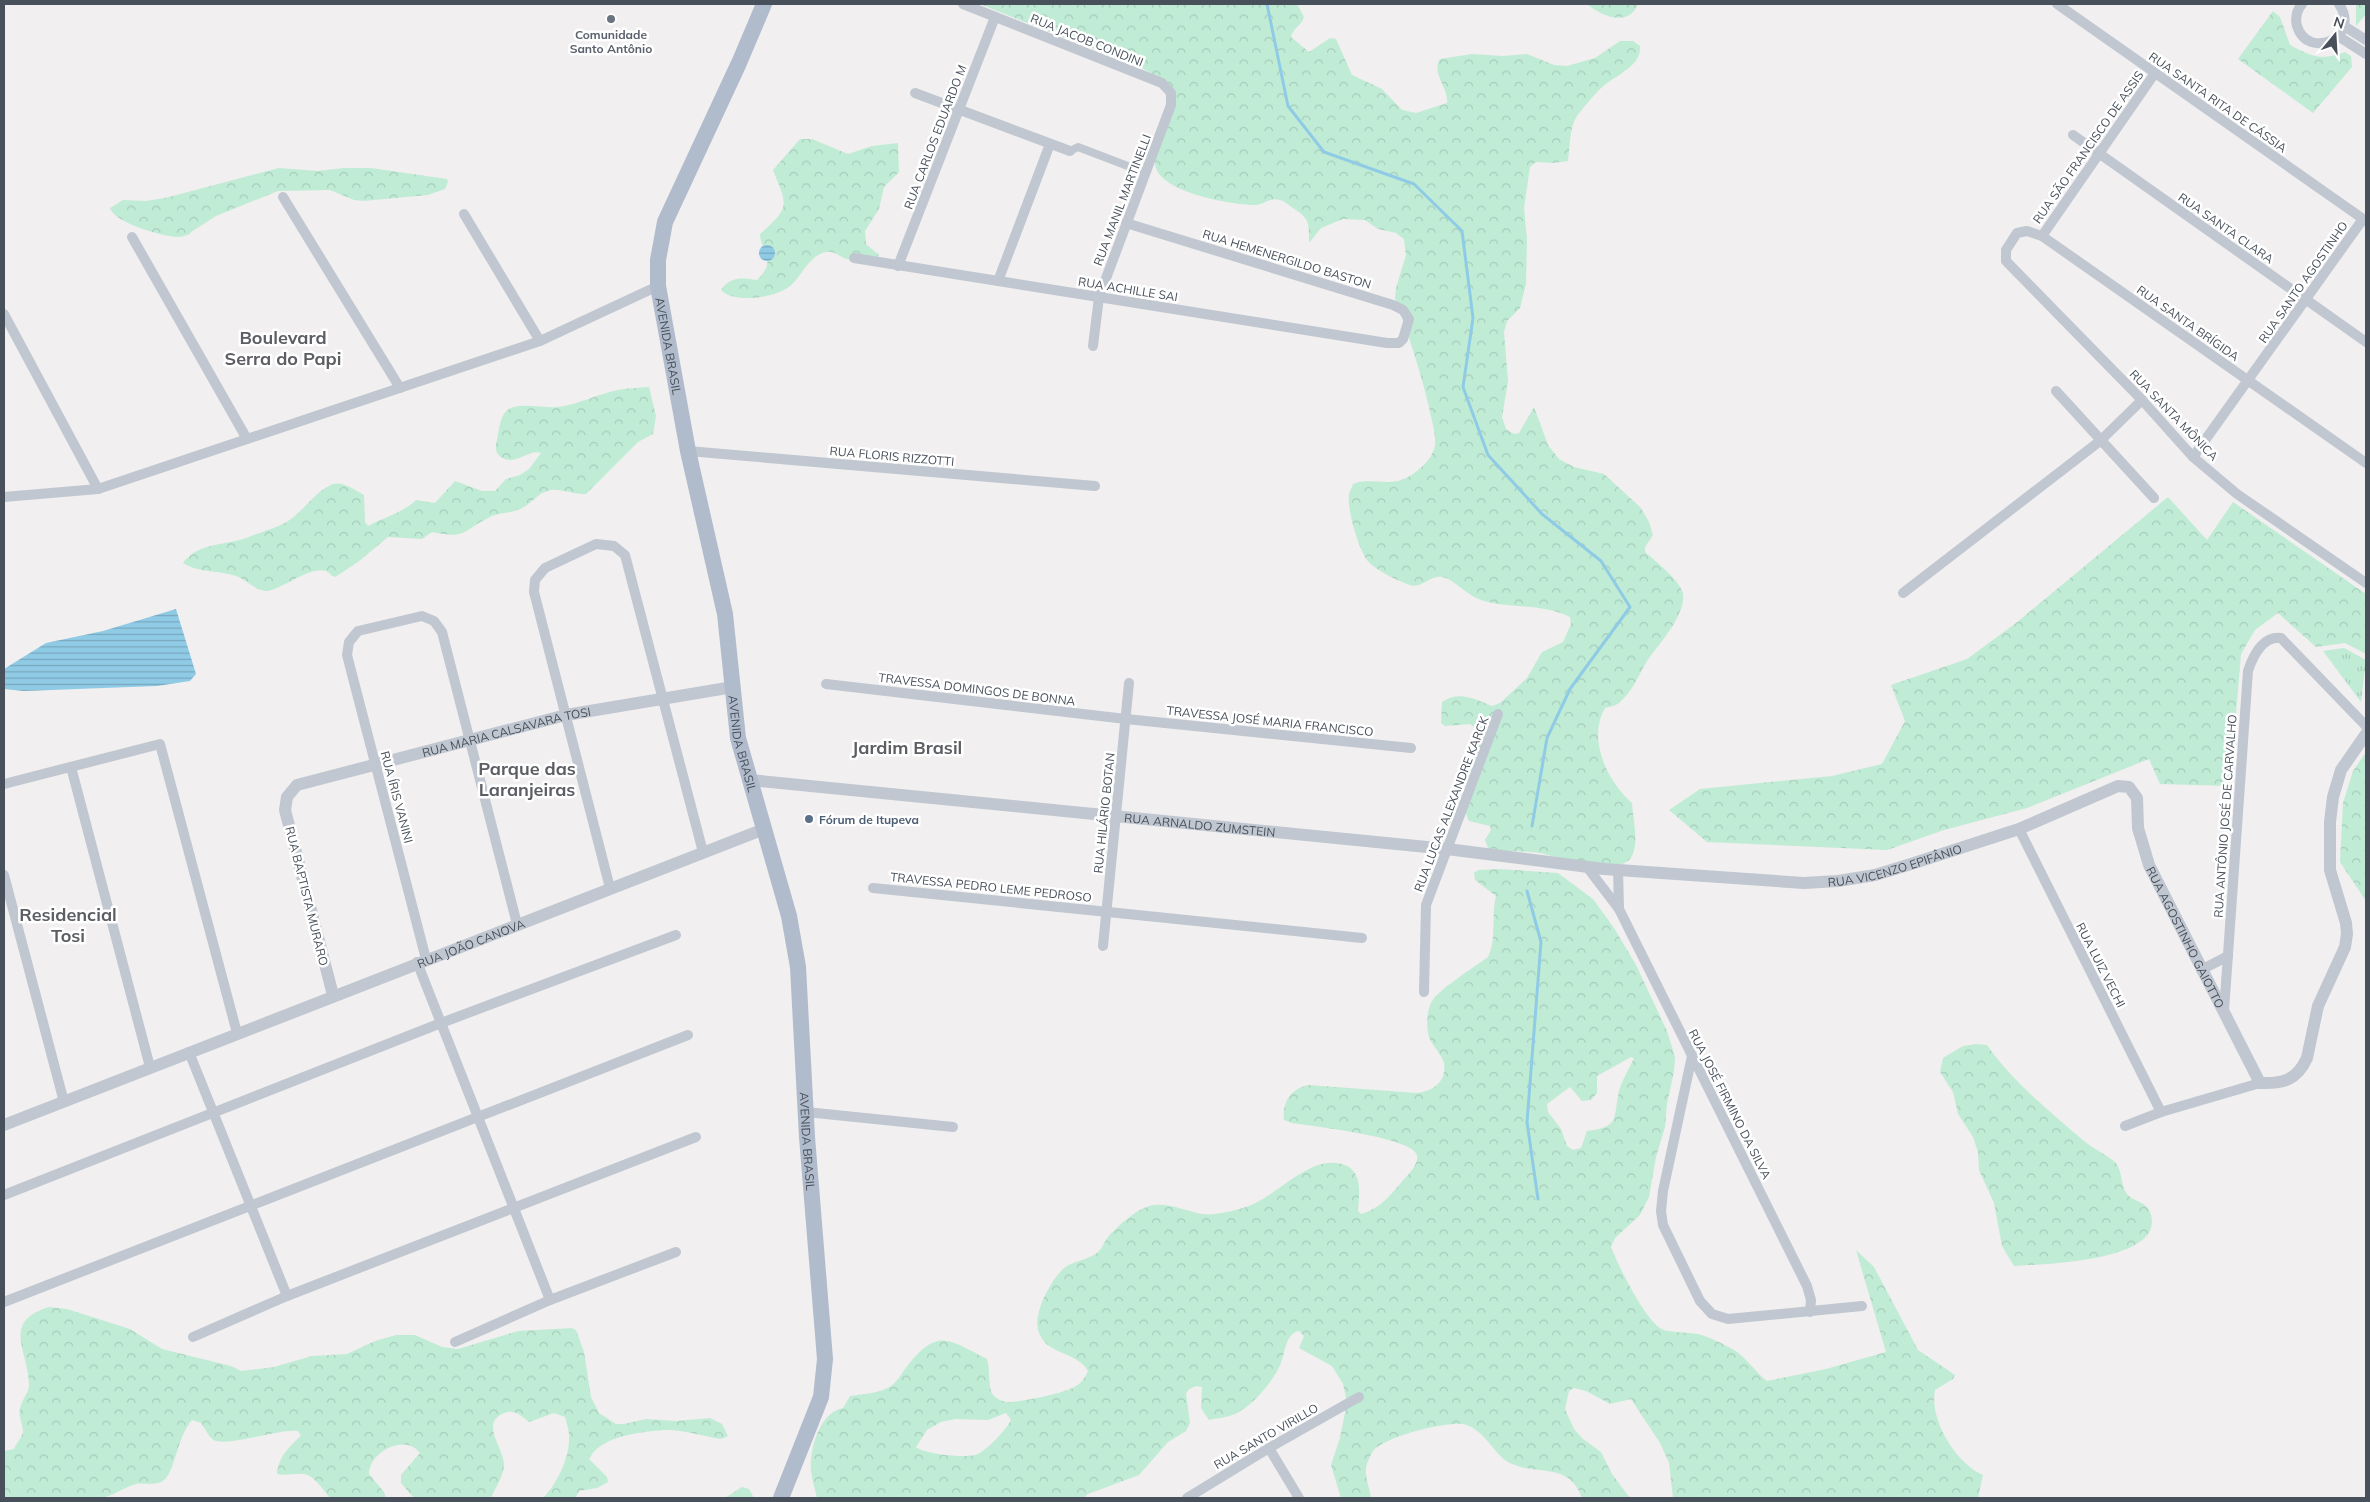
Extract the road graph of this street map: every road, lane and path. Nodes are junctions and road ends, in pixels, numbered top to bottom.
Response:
1 (764, 4) edge
2 (963, 4) edge
3 (2056, 4) edge
4 (2302, 4) edge
5 (2339, 4) edge
6 (995, 16) junction
7 (2344, 26) junction
8 (2338, 36) junction
9 (2366, 40) edge
10 (2366, 54) edge
11 (2155, 73) junction
12 (915, 93) dead end
13 (1170, 93) joint
14 (959, 110) junction
15 (2073, 134) dead end
16 (1050, 144) junction
17 (1070, 151) joint
18 (2099, 154) junction
19 (1146, 173) junction
20 (283, 197) dead end
21 (464, 214) dead end
22 (2364, 220) edge
23 (1126, 224) junction
24 (2042, 236) junction
25 (132, 237) dead end
26 (854, 258) dead end
27 (2006, 261) joint
28 (898, 266) junction
29 (998, 281) junction
30 (658, 286) junction
31 (1099, 297) junction
32 (2306, 300) junction
33 (4, 314) edge
34 (540, 340) junction
35 (2366, 342) edge
36 (1399, 343) joint
37 (1093, 346) dead end
38 (2249, 381) junction
39 (400, 388) junction
40 (2056, 391) dead end
41 (2142, 400) junction
42 (247, 439) junction
43 (2100, 440) junction
44 (688, 451) junction
45 (2193, 457) junction
46 (2366, 463) edge
47 (1094, 486) dead end
48 (98, 489) junction
49 (4, 497) edge
50 (2154, 498) dead end
51 (2366, 583) edge
52 (1903, 592) dead end
53 (1129, 683) dead end
54 (826, 684) dead end
55 (733, 687) junction
56 (663, 699) junction
57 (1498, 714) dead end
58 (566, 715) junction
59 (1126, 719) junction
60 (2366, 726) edge
61 (2366, 734) edge
62 (470, 740) junction
63 (1411, 748) dead end
64 (376, 764) junction
65 (71, 767) junction
66 (750, 780) junction
67 (4, 784) edge
68 (2129, 787) joint
69 (287, 797) joint
70 (1117, 817) junction
71 (764, 829) junction
72 (2019, 829) junction
73 (1447, 849) junction
74 (703, 852) junction
75 (1587, 867) junction
76 (1618, 869) junction
77 (1650, 871) joint
78 (4, 875) edge
79 (610, 888) junction
80 (873, 888) dead end
81 (1619, 909) junction
82 (1106, 911) junction
83 (517, 924) junction
84 (676, 935) dead end
85 (1362, 938) dead end
86 (1103, 946) dead end
87 (2228, 956) junction
88 (422, 961) junction
89 (2201, 970) junction
90 (1424, 992) dead end
91 (333, 995) junction
92 (2223, 1015) junction
93 (441, 1023) junction
94 (237, 1033) junction
95 (688, 1035) dead end
96 (189, 1052) junction
97 (1692, 1056) junction
98 (150, 1067) junction
99 (2260, 1083) junction
100 (64, 1102) junction
101 (806, 1112) junction
102 (2161, 1112) junction
103 (214, 1114) junction
104 (478, 1117) junction
105 (4, 1125) edge
106 (2125, 1126) dead end
107 (953, 1127) dead end
108 (696, 1137) dead end
109 (4, 1196) edge
110 (251, 1206) junction
111 (514, 1208) junction
112 (676, 1252) dead end
113 (287, 1296) junction
114 (550, 1300) junction
115 (4, 1302) edge
116 (1862, 1306) dead end
117 (1810, 1312) junction
118 (193, 1337) dead end
119 (455, 1342) dead end
120 (1358, 1397) dead end
121 (1269, 1448) junction
122 (781, 1498) edge
123 (1187, 1498) edge
124 (1299, 1498) edge

1 - 30 main road, AVENIDA BRASIL
2 - 6 street, RUA JACOB CONDINI
3 - 11 street, RUA SANTA RITA DE CÁSSIA
4 - 8 street
5 - 7 street
6 - 13 street, RUA JACOB CONDINI
6 - 14 street, RUA CARLOS EDUARDO M
7 - 8 street
7 - 9 street
8 - 10 street
11 - 18 street, RUA SÃO FRANCISCO DE ASSIS
11 - 22 street, RUA SANTA RITA DE CÁSSIA
12 - 14 street
13 - 19 street, RUA MANIL MARTINELLI
14 - 16 street
14 - 28 street, RUA CARLOS EDUARDO M
15 - 18 street, RUA SANTA CLARA
16 - 17 street
16 - 29 street
17 - 19 street
18 - 24 street, RUA SÃO FRANCISCO DE ASSIS
18 - 32 street, RUA SANTA CLARA
19 - 23 street, RUA MANIL MARTINELLI
20 - 39 street
21 - 34 street
22 - 32 street, RUA SANTO AGOSTINHO
23 - 31 street, RUA MANIL MARTINELLI
23 - 36 street, RUA HEMENERGILDO BASTON
24 - 27 street, RUA SANTA BRÍGIDA
24 - 38 street, RUA SANTA BRÍGIDA
25 - 42 street
26 - 28 street, RUA ACHILLE SAI
27 - 41 street, RUA SANTA MÔNICA
28 - 29 street, RUA ACHILLE SAI
29 - 31 street, RUA ACHILLE SAI
30 - 34 street
30 - 44 main road, AVENIDA BRASIL
31 - 36 street, RUA ACHILLE SAI
31 - 37 street, RUA MANIL MARTINELLI
32 - 35 street, RUA SANTA CLARA
32 - 38 street, RUA SANTO AGOSTINHO
33 - 48 street
34 - 39 street
38 - 45 street, RUA SANTO AGOSTINHO
38 - 46 street, RUA SANTA BRÍGIDA
39 - 42 street
40 - 43 street
41 - 43 street
41 - 45 street, RUA SANTA MÔNICA
42 - 48 street
43 - 50 street
43 - 52 street
44 - 47 street, RUA FLORIS RIZZOTTI
44 - 55 main road, AVENIDA BRASIL
45 - 51 street, RUA SANTA MÔNICA
48 - 49 street
53 - 59 street, RUA HILÁRIO BOTAN
54 - 59 street, TRAVESSA DOMINGOS DE BONNA
55 - 56 street, RUA MARIA CALSAVARA TOSI
55 - 66 main road, AVENIDA BRASIL
56 - 58 street, RUA MARIA CALSAVARA TOSI
56 - 58 street
56 - 74 street
57 - 73 street, RUA LUCAS ALEXANDRE KARCK
58 - 62 street, RUA MARIA CALSAVARA TOSI
58 - 79 street
59 - 63 street, TRAVESSA JOSÉ MARIA FRANCISCO
59 - 70 street, RUA HILÁRIO BOTAN
60 - 87 street, RUA ANTÔNIO JOSÉ DE CARVALHO
61 - 99 street
62 - 64 street, RUA MARIA CALSAVARA TOSI
62 - 64 street, RUA ÍRIS VANINI
62 - 83 street
64 - 69 street, RUA MARIA CALSAVARA TOSI
64 - 88 street, RUA ÍRIS VANINI
65 - 67 street
65 - 94 street
65 - 98 street
66 - 70 street, RUA ARNALDO ZUMSTEIN
66 - 71 main road, AVENIDA BRASIL
68 - 72 street, RUA VICENZO EPIFÂNIO
68 - 89 street, RUA AGOSTINHO GAIOTTO
69 - 91 street, RUA BAPTISTA MURARO
70 - 73 street, RUA ARNALDO ZUMSTEIN
70 - 82 street, RUA HILÁRIO BOTAN
71 - 74 street, RUA JOÃO CANOVA
71 - 101 main road, AVENIDA BRASIL
72 - 77 street, RUA VICENZO EPIFÂNIO
72 - 102 street, RUA LUIZ VECHI
73 - 75 street, RUA ARNALDO ZUMSTEIN
73 - 90 street, RUA LUCAS ALEXANDRE KARCK
74 - 79 street, RUA JOÃO CANOVA
75 - 76 street, RUA ARNALDO ZUMSTEIN
75 - 81 street, RUA JOSÉ FIRMINO DA SILVA
76 - 77 street, RUA ARNALDO ZUMSTEIN
76 - 81 street, RUA JOSÉ FIRMINO DA SILVA
78 - 100 street
79 - 83 street, RUA JOÃO CANOVA
80 - 82 street, TRAVESSA PEDRO LEME PEDROSO
81 - 97 street, RUA JOSÉ FIRMINO DA SILVA
82 - 85 street, TRAVESSA PEDRO LEME PEDROSO
82 - 86 street, RUA HILÁRIO BOTAN
83 - 88 street, RUA JOÃO CANOVA
84 - 93 street
87 - 89 street
87 - 92 street, RUA ANTÔNIO JOSÉ DE CARVALHO
88 - 91 street, RUA JOÃO CANOVA
88 - 93 street, RUA ÍRIS VANINI
89 - 92 street, RUA AGOSTINHO GAIOTTO
91 - 94 street, RUA JOÃO CANOVA
92 - 99 street, RUA AGOSTINHO GAIOTTO
93 - 103 street
93 - 104 street, RUA ÍRIS VANINI
94 - 96 street, RUA JOÃO CANOVA
95 - 104 street
96 - 98 street, RUA JOÃO CANOVA
96 - 103 street
97 - 117 street, RUA JOSÉ FIRMINO DA SILVA
97 - 117 street
98 - 100 street, RUA JOÃO CANOVA
99 - 102 street
100 - 105 street, RUA JOÃO CANOVA
101 - 107 street
101 - 122 main road, AVENIDA BRASIL
102 - 106 street
103 - 109 street
103 - 110 street
104 - 110 street
104 - 111 street, RUA ÍRIS VANINI
108 - 111 street
110 - 113 street
110 - 115 street
111 - 113 street
111 - 114 street, RUA ÍRIS VANINI
112 - 114 street
113 - 118 street
114 - 119 street
116 - 117 street
120 - 121 street, RUA SANTO VIRILLO
121 - 123 street, RUA SANTO VIRILLO
121 - 124 street

